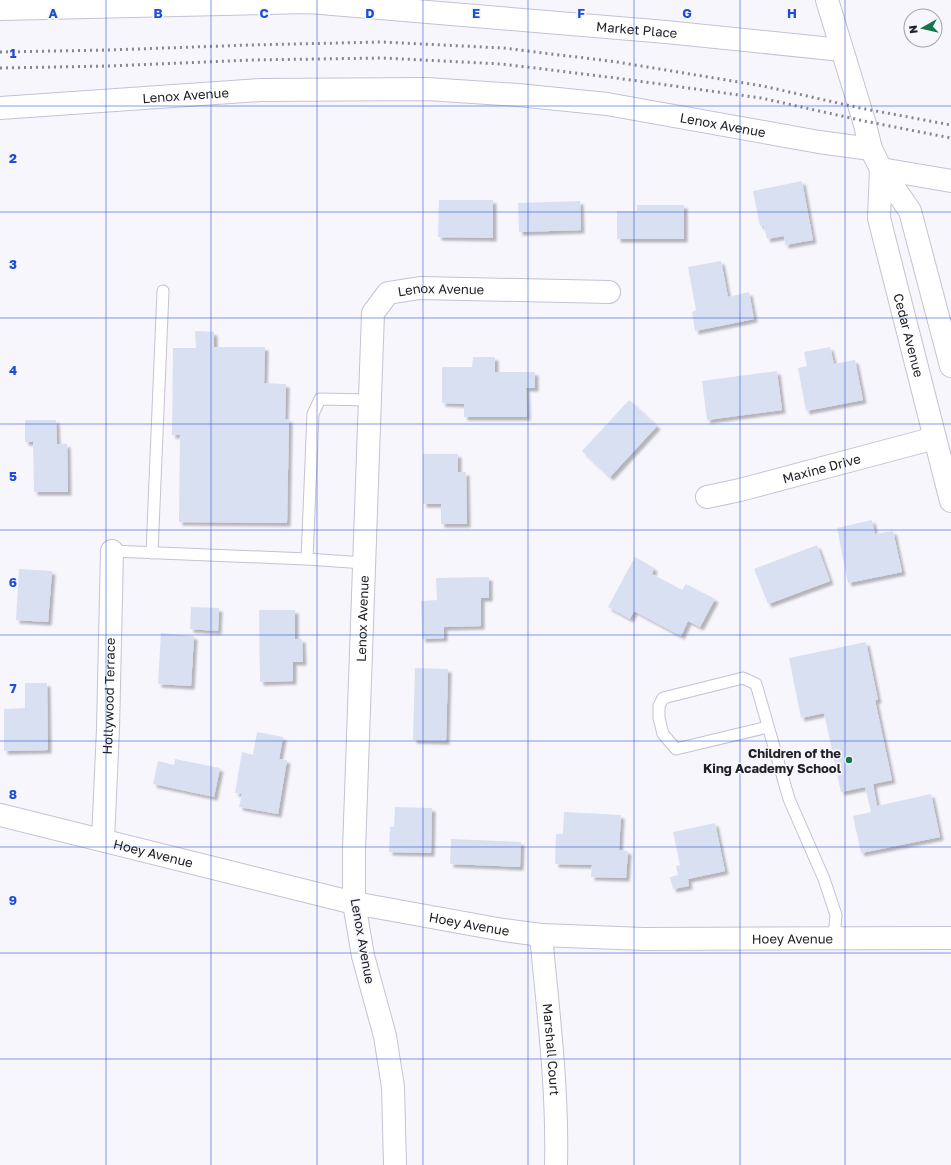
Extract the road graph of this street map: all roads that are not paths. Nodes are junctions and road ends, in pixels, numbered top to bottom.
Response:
1 (827, 0) edge
2 (19, 5) edge
3 (842, 50) junction
4 (0, 108) edge
5 (871, 149) junction
6 (881, 169) junction
7 (951, 180) edge
8 (163, 291) dead end
9 (609, 292) dead end
10 (951, 366) edge
11 (370, 400) junction
12 (935, 438) junction
13 (707, 497) dead end
14 (951, 500) edge
15 (112, 551) joint
16 (152, 553) junction
17 (307, 559) junction
18 (364, 563) junction
19 (768, 728) junction
20 (0, 815) edge
21 (103, 840) junction
22 (354, 903) junction
23 (541, 935) junction
24 (834, 938) junction
25 (951, 938) edge
26 (395, 1165) edge
27 (556, 1165) edge

1 - 3 street, Cedar Avenue
2 - 3 street, Market Place
3 - 5 street, Cedar Avenue
4 - 5 street, Lenox Avenue
5 - 6 street, Cedar Avenue
6 - 7 street
6 - 10 street, Cedar Avenue
6 - 12 street, Cedar Avenue
8 - 16 lane
9 - 11 street, Lenox Avenue
11 - 17 lane
11 - 18 street, Lenox Avenue
12 - 13 street, Maxine Drive
12 - 14 street, Cedar Avenue
15 - 16 lane
15 - 21 street, Hollywood Terrace
16 - 17 lane
17 - 18 lane
18 - 22 street, Lenox Avenue
19 - 19 lane
19 - 24 lane
20 - 21 street, Hoey Avenue
21 - 22 street, Hoey Avenue
22 - 23 street, Hoey Avenue
22 - 26 street, Lenox Avenue
23 - 24 street, Hoey Avenue
23 - 27 street, Marshall Court
24 - 25 street, Hoey Avenue

